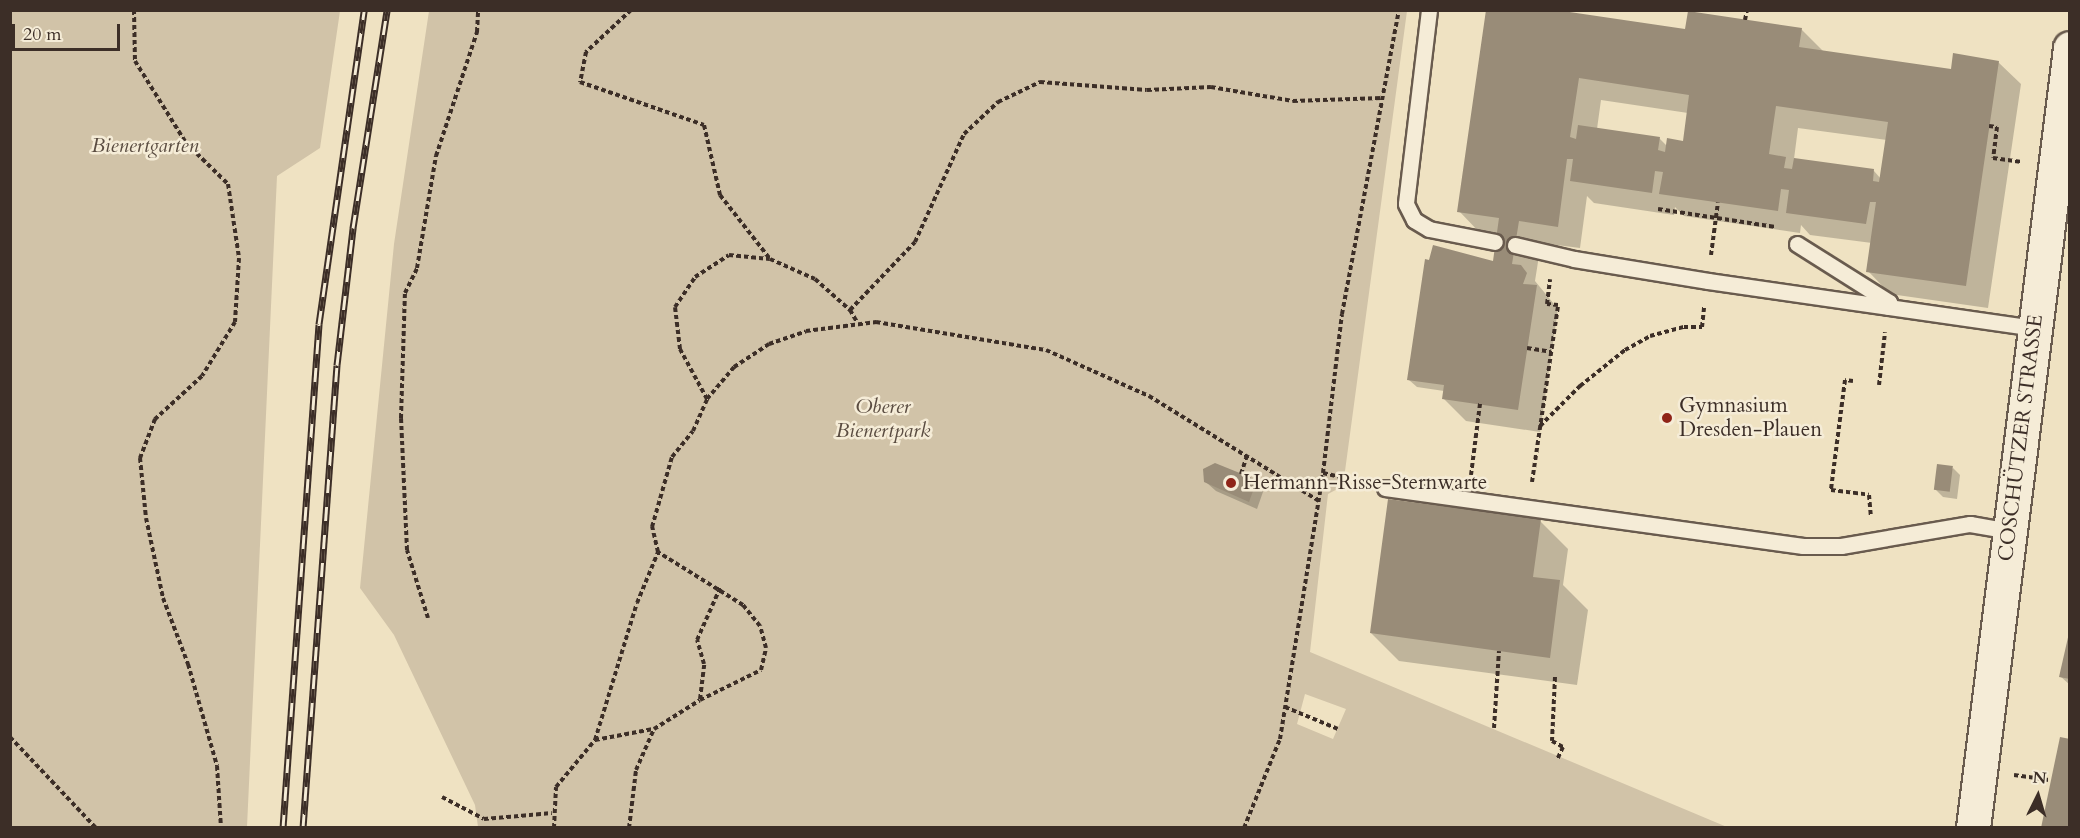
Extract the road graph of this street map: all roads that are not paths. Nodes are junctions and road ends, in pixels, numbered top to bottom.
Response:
1 (1429, 10) edge
2 (2070, 48) edge
3 (1496, 242) dead end
4 (1797, 244) dead end
5 (1515, 245) dead end
6 (1888, 307) junction
7 (2034, 328) junction
8 (1385, 488) road end
9 (2009, 531) junction
10 (1973, 828) edge

1 - 3 lane
2 - 7 street, COSCHÜTZER STRASSE
4 - 6 lane
5 - 6 lane
6 - 7 lane
7 - 9 street, COSCHÜTZER STRASSE
8 - 9 lane
9 - 10 street, COSCHÜTZER STRASSE

